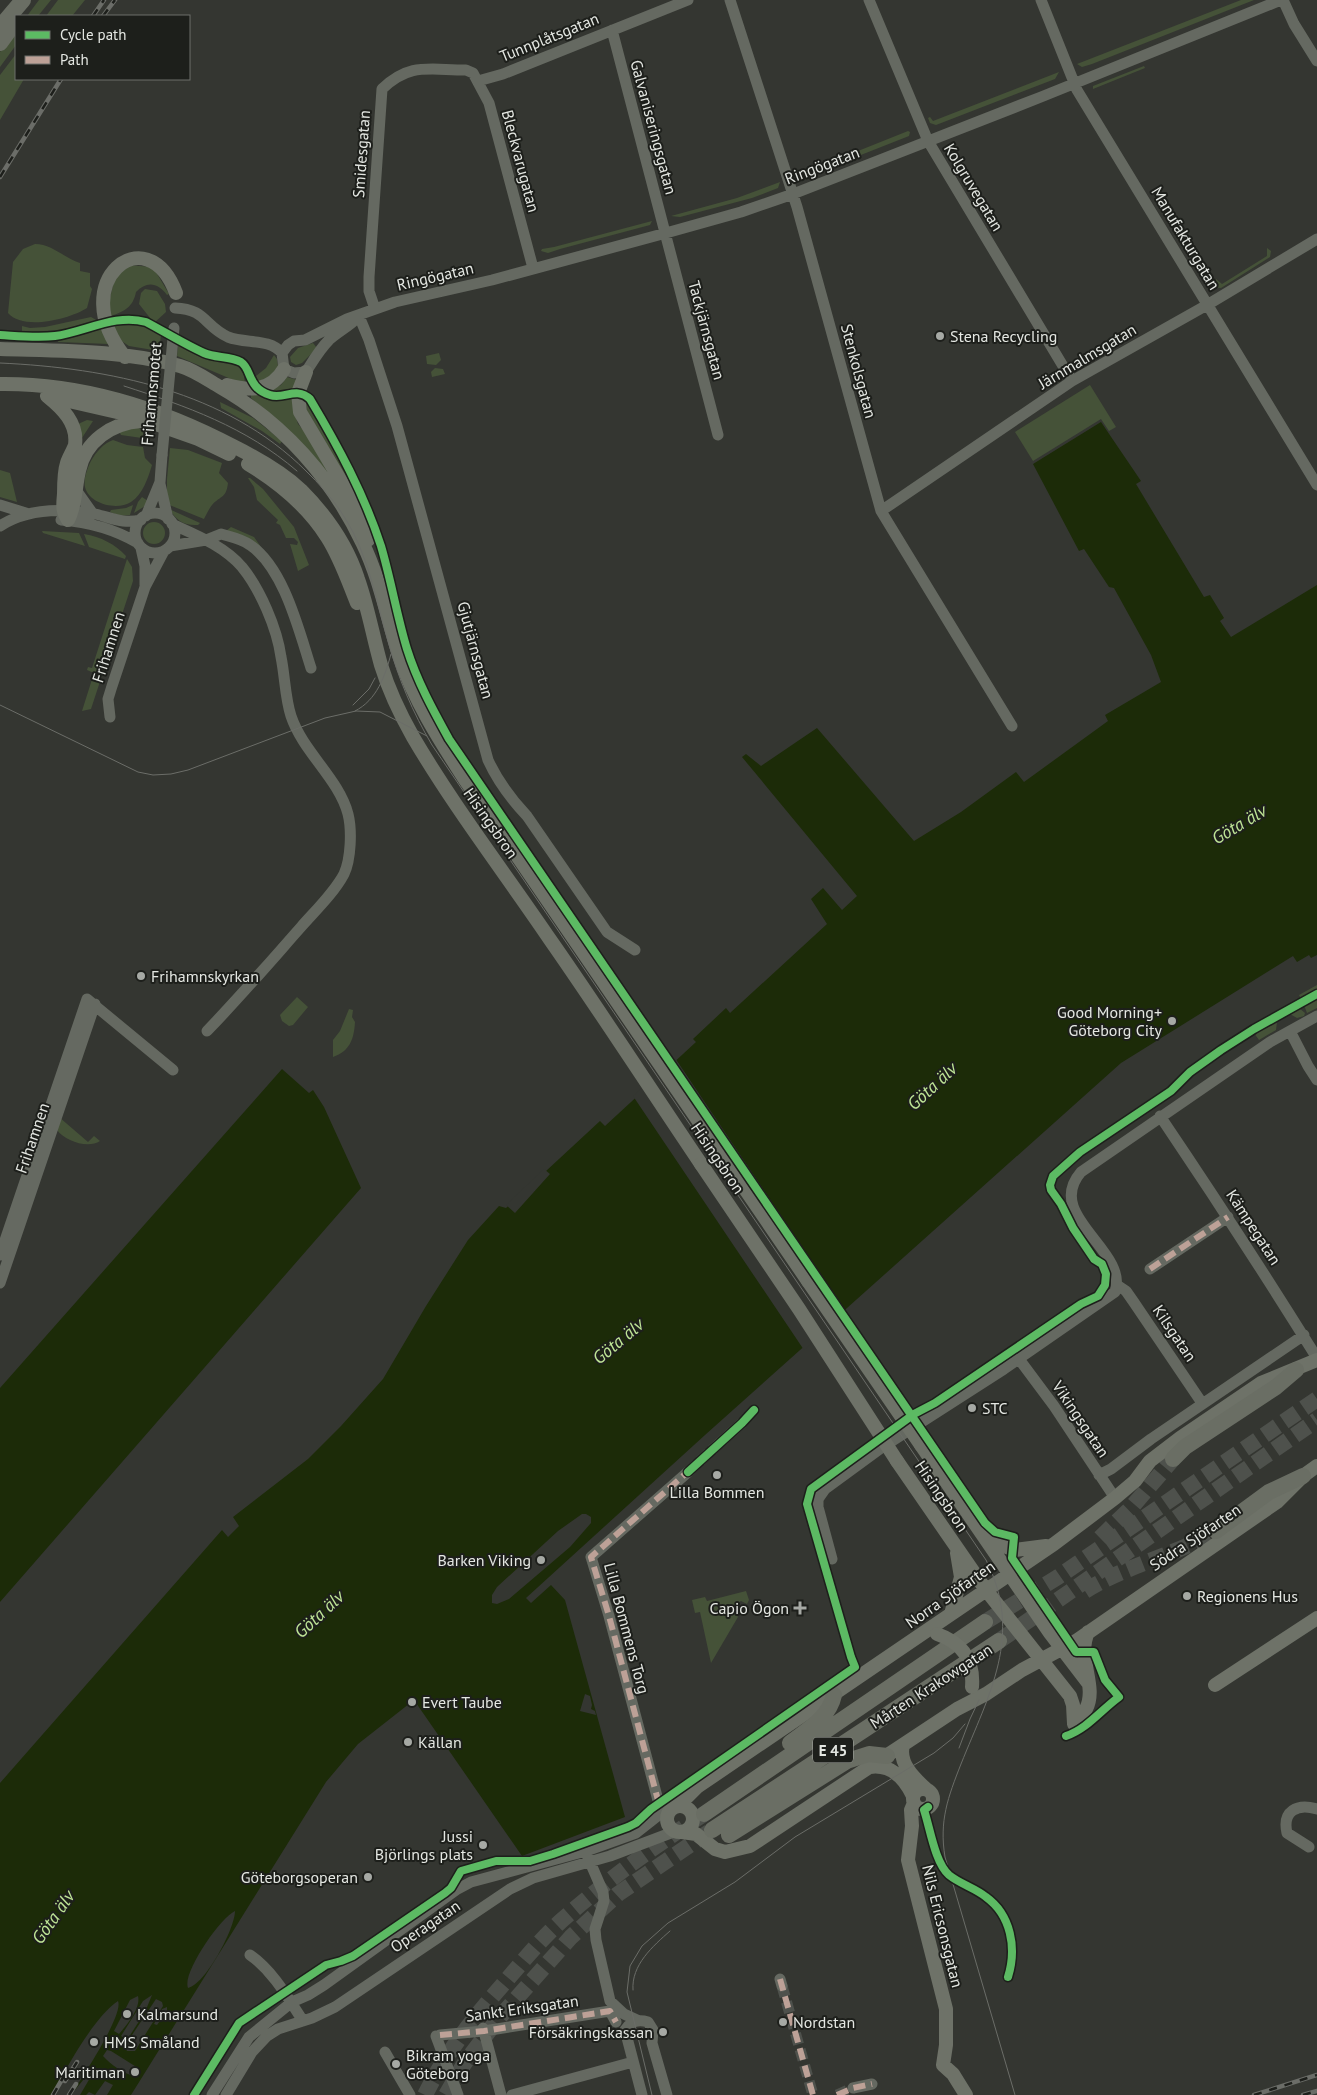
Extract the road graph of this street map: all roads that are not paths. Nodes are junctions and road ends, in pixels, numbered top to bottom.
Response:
1 (23, 0) edge
2 (32, 0) edge
3 (688, 0) edge
4 (730, 0) edge
5 (869, 0) edge
6 (1041, 0) edge
7 (1282, 0) edge
8 (21, 15) edge
9 (15, 22) edge
10 (0, 27) edge
11 (612, 30) junction
12 (0, 43) edge
13 (1317, 61) edge
14 (466, 70) joint
15 (478, 81) junction
16 (1074, 83) junction
17 (928, 141) junction
18 (794, 194) junction
19 (666, 233) junction
20 (1317, 238) edge
21 (533, 268) junction
22 (176, 293) joint
23 (1207, 305) junction
24 (175, 308) junction
25 (375, 309) junction
26 (359, 316) junction
27 (0, 349) edge
28 (282, 353) junction
29 (125, 357) junction
30 (284, 368) junction
31 (306, 372) junction
32 (208, 379) junction
33 (1072, 381) junction
34 (0, 384) edge
35 (24, 385) junction
36 (47, 396) junction
37 (146, 420) junction
38 (718, 435) dead end
39 (160, 482) junction
40 (1317, 485) edge
41 (76, 490) junction
42 (0, 505) edge
43 (881, 511) junction
44 (28, 513) junction
45 (94, 514) junction
46 (68, 515) junction
47 (143, 518) junction
48 (170, 521) junction
49 (0, 526) edge
50 (206, 540) junction
51 (139, 546) junction
52 (167, 548) junction
53 (373, 568) junction
54 (145, 587) junction
55 (381, 663) junction
56 (312, 668) dead end
57 (110, 717) dead end
58 (1012, 726) dead end
59 (636, 950) dead end
60 (95, 1004) junction
61 (1317, 1016) edge
62 (207, 1031) dead end
63 (1290, 1031) junction
64 (172, 1070) dead end
65 (1317, 1080) edge
66 (1160, 1116) junction
67 (1228, 1217) junction
68 (0, 1255) edge
69 (1150, 1269) dead end
70 (0, 1283) edge
71 (1117, 1285) junction
72 (1304, 1335) junction
73 (1019, 1359) junction
74 (1317, 1359) edge
75 (1296, 1370) junction
76 (1202, 1403) junction
77 (742, 1423) dead end
78 (713, 1450) tunnel mouth
79 (1173, 1459) tunnel mouth
80 (1317, 1466) edge
81 (688, 1472) tunnel mouth
82 (1100, 1475) junction
83 (1303, 1476) junction
84 (1116, 1498) junction
85 (1216, 1531) tunnel mouth
86 (986, 1540) junction
87 (1054, 1544) junction
88 (956, 1547) junction
89 (832, 1559) dead end
90 (1009, 1574) junction
91 (986, 1590) junction
92 (951, 1614) junction
93 (1317, 1618) edge
94 (985, 1622) tunnel mouth
95 (1088, 1632) junction
96 (922, 1635) junction
97 (999, 1641) tunnel mouth
98 (1062, 1650) junction
99 (1040, 1660) junction
100 (1215, 1684) dead end
101 (1089, 1689) junction
102 (834, 1695) junction
103 (957, 1709) junction
104 (903, 1745) junction
105 (887, 1756) junction
106 (870, 1767) junction
107 (697, 1787) junction
108 (914, 1799) junction
109 (659, 1804) dead end
110 (678, 1806) junction
111 (1317, 1809) edge
112 (679, 1832) junction
113 (728, 1835) tunnel mouth
114 (711, 1837) junction
115 (1309, 1847) dead end
116 (588, 1856) junction
117 (596, 1876) junction
118 (250, 1955) dead end
119 (292, 2002) junction
120 (610, 2006) junction
121 (637, 2020) junction
122 (303, 2021) junction
123 (616, 2022) dead end
124 (484, 2032) junction
125 (386, 2052) dead end
126 (634, 2062) junction
127 (872, 2084) dead end
128 (853, 2088) tunnel mouth
129 (212, 2095) edge
130 (226, 2095) edge
131 (410, 2095) edge
132 (458, 2095) edge
133 (501, 2095) edge
134 (512, 2095) edge
135 (642, 2095) edge
136 (667, 2095) edge
137 (966, 2095) edge

1 - 10 highway
2 - 8 highway
3 - 11 street, Tunnplåtsgatan
4 - 18 street, Stenkolsgatan
5 - 17 street, Kolgruvegatan
6 - 16 street, Manufakturgatan
7 - 13 street
7 - 16 street, Ringögatan
9 - 12 highway
11 - 15 street, Tunnplåtsgatan
11 - 19 street, Galvaniseringsgatan
14 - 15 street, Bleckvarugatan
14 - 25 street, Smidesgatan
15 - 21 street, Bleckvarugatan
16 - 17 street, Ringögatan
16 - 23 street, Manufakturgatan
17 - 18 street, Ringögatan
17 - 33 street, Kolgruvegatan
18 - 19 street, Ringögatan
18 - 43 street, Stenkolsgatan
19 - 21 street, Ringögatan
19 - 38 street, Tackjärnsgatan
20 - 23 street, Järnmalmsgatan
21 - 25 street, Ringögatan
22 - 24 street, Frihamnsmotet
22 - 29 main road
23 - 33 street, Järnmalmsgatan
23 - 40 street, Manufakturgatan
24 - 28 street
24 - 39 street, Frihamnsmotet, bridge
25 - 26 street, Ringögatan
26 - 28 street, Ringögatan
26 - 31 street, Ringögatan
26 - 59 street, Gjutjärnsgatan
27 - 29 main road
28 - 30 street
29 - 32 main road
30 - 31 street
30 - 32 main road
31 - 53 main road
32 - 53 main road
33 - 43 street, Järnmalmsgatan
34 - 35 main road
35 - 36 main road
35 - 55 main road
36 - 37 main road
36 - 46 main road
37 - 41 main road
37 - 55 main road
39 - 47 street, Frihamnsmotet
39 - 48 street, Frihamnsmotet
41 - 45 street
41 - 46 main road
42 - 44 street
43 - 58 street, Stenkolsgatan
44 - 46 street
44 - 49 street
45 - 46 street
45 - 47 street
46 - 51 street
47 - 48 street
47 - 51 street
48 - 50 street
48 - 52 street
50 - 52 street
50 - 56 street
50 - 62 street
51 - 52 street
51 - 54 street, Frihamnen
52 - 54 street, Frihamnen
53 - 86 main road, Hisingsbron, bridge
54 - 57 street, Frihamnen
55 - 88 main road, Hisingsbron, bridge
60 - 64 street
60 - 68 street, Frihamnen
60 - 70 street, Frihamnen
61 - 63 street
63 - 65 street
63 - 66 street
66 - 67 street, Kämpegatan
66 - 71 street
67 - 69 street
67 - 72 street, Kämpegatan
71 - 73 street
71 - 76 street, Kilsgatan
72 - 74 street, Kämpegatan
72 - 76 street
73 - 82 street, Vikingsgatan
73 - 89 street
74 - 75 main road, Norra Sjöfarten
75 - 79 highway
75 - 84 main road, Norra Sjöfarten
76 - 82 street
77 - 78 street
80 - 83 main road, Södra Sjöfarten
81 - 109 street, Lilla Bommens Torg
82 - 84 street, Vikingsgatan
83 - 85 highway
83 - 95 main road, Södra Sjöfarten
84 - 87 main road, Norra Sjöfarten
86 - 87 main road, Hisingsbron
86 - 90 main road, Hisingsbron
87 - 90 main road, Norra Sjöfarten
88 - 91 main road, Hisingsbron
88 - 92 main road, Hisingsbron
90 - 91 main road, Norra Sjöfarten
90 - 98 main road, Hisingsbron
91 - 92 main road, Norra Sjöfarten
91 - 99 main road, Hisingsbron
92 - 96 main road, Norra Sjöfarten
93 - 100 main road
94 - 102 highway, Mårten Krakowgatan / E 45
95 - 98 main road, Södra Sjöfarten
95 - 101 main road
96 - 102 main road, Norra Sjöfarten
96 - 103 main road, Södra Sjöfarten, bridge
97 - 114 highway, Mårten Krakowgatan / E 45
98 - 99 main road, Södra Sjöfarten
98 - 101 main road, Hisingsbron
99 - 101 main road, Hisingsbron
99 - 103 main road, Södra Sjöfarten
102 - 107 main road, Norra Sjöfarten
103 - 104 main road, Södra Sjöfarten
104 - 105 main road, Södra Sjöfarten
104 - 108 main road
105 - 106 main road, Södra Sjöfarten
105 - 113 highway
106 - 108 main road
106 - 114 main road, Södra Sjöfarten
107 - 110 main road
107 - 116 street, Operagatan
108 - 137 main road, Nils Ericsonsgatan
110 - 112 main road
110 - 112 main road
111 - 115 street
112 - 114 main road, Södra Sjöfarten
112 - 116 street, Operagatan
114 - 117 street
116 - 117 street
116 - 119 street, Operagatan
116 - 122 street, Operagatan
117 - 120 street
118 - 119 street
119 - 122 street
119 - 129 street, Operagatan
120 - 121 street
120 - 123 street
120 - 124 street, Sankt Eriksgatan
121 - 126 street
121 - 136 street
122 - 130 street, Operagatan
124 - 132 street, Sankt Eriksgatan
124 - 133 street
125 - 131 street
126 - 134 street
126 - 135 street
127 - 128 street

